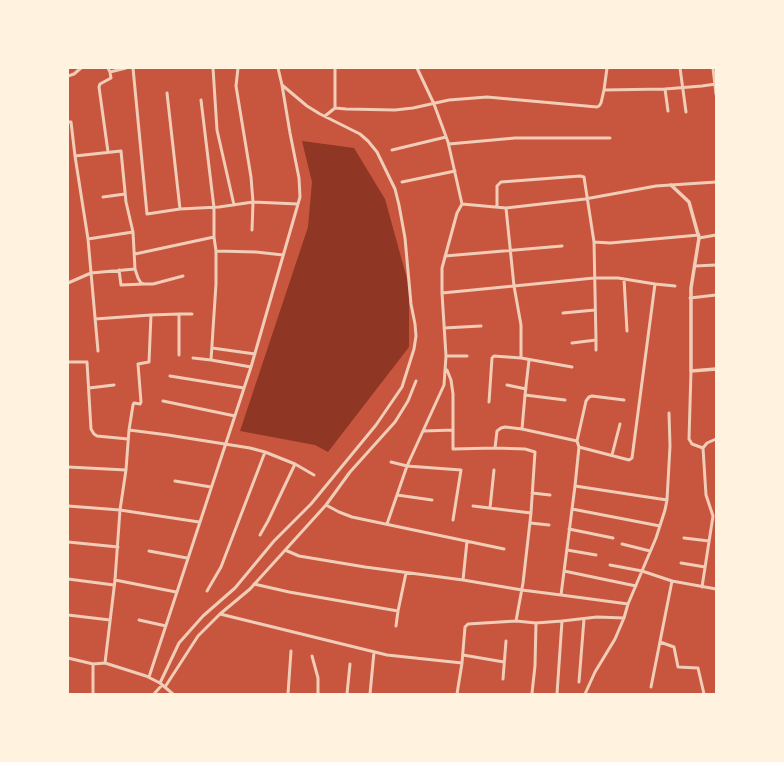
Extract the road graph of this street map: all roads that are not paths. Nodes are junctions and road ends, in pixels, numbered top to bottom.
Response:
1 (81, 68) edge
2 (108, 68) edge
3 (126, 68) edge
4 (133, 68) edge
5 (212, 68) edge
6 (238, 68) edge
7 (278, 68) edge
8 (334, 68) edge
9 (417, 68) edge
10 (607, 68) edge
11 (680, 68) edge
12 (713, 68) edge
13 (110, 72) junction
14 (68, 76) edge
15 (715, 84) edge
16 (282, 85) junction
17 (683, 88) junction
18 (665, 89) junction
19 (604, 90) junction
20 (166, 93) dead end
21 (716, 94) edge
22 (201, 100) dead end
23 (434, 104) junction
24 (335, 108) junction
25 (668, 111) dead end
26 (686, 112) dead end
27 (325, 116) junction
28 (68, 122) edge
29 (446, 137) junction
30 (610, 138) dead end
31 (449, 144) junction
32 (392, 150) dead end
33 (108, 152) junction
34 (74, 156) junction
35 (455, 171) junction
36 (402, 182) dead end
37 (716, 182) edge
38 (672, 185) junction
39 (125, 194) junction
40 (103, 197) dead end
41 (587, 199) junction
42 (253, 202) junction
43 (298, 204) junction
44 (462, 204) junction
45 (234, 205) junction
46 (497, 207) junction
47 (214, 208) junction
48 (506, 208) junction
49 (180, 209) junction
50 (252, 230) dead end
51 (133, 232) junction
52 (716, 235) edge
53 (699, 236) junction
54 (214, 237) junction
55 (88, 239) junction
56 (594, 242) junction
57 (562, 246) dead end
58 (510, 250) junction
59 (216, 251) junction
60 (135, 254) junction
61 (283, 255) junction
62 (445, 256) junction
63 (716, 265) edge
64 (695, 266) junction
65 (135, 269) junction
66 (119, 270) junction
67 (92, 273) junction
68 (183, 276) dead end
69 (594, 278) junction
70 (624, 279) junction
71 (68, 283) edge
72 (144, 284) junction
73 (655, 284) junction
74 (514, 286) junction
75 (675, 286) dead end
76 (442, 293) junction
77 (716, 295) edge
78 (690, 298) junction
79 (595, 310) junction
80 (563, 313) dead end
81 (179, 314) junction
82 (192, 314) dead end
83 (152, 315) junction
84 (95, 319) junction
85 (481, 326) dead end
86 (444, 328) junction
87 (627, 331) dead end
88 (596, 340) junction
89 (572, 343) dead end
90 (212, 348) junction
91 (596, 350) dead end
92 (98, 351) dead end
93 (255, 354) junction
94 (179, 356) dead end
95 (446, 356) junction
96 (467, 356) dead end
97 (193, 358) dead end
98 (521, 358) junction
99 (211, 360) junction
100 (529, 360) junction
101 (68, 362) edge
102 (572, 366) dead end
103 (251, 367) junction
104 (446, 368) junction
105 (716, 369) edge
106 (691, 371) junction
107 (170, 376) dead end
108 (416, 381) dead end
109 (114, 384) dead end
110 (507, 385) dead end
111 (89, 388) junction
112 (244, 388) junction
113 (526, 389) junction
114 (525, 395) junction
115 (565, 400) dead end
116 (624, 400) dead end
117 (163, 401) dead end
118 (489, 402) dead end
119 (669, 413) dead end
120 (235, 416) junction
121 (620, 424) dead end
122 (522, 429) junction
123 (128, 430) junction
124 (453, 430) junction
125 (424, 431) junction
126 (128, 439) junction
127 (716, 439) edge
128 (577, 441) junction
129 (225, 444) junction
130 (579, 447) junction
131 (495, 448) junction
132 (703, 448) junction
133 (265, 452) junction
134 (612, 455) junction
135 (391, 462) dead end
136 (295, 464) junction
137 (406, 466) junction
138 (68, 467) edge
139 (126, 470) junction
140 (494, 470) dead end
141 (314, 475) dead end
142 (175, 481) dead end
143 (575, 486) junction
144 (211, 487) junction
145 (532, 493) junction
146 (550, 495) dead end
147 (397, 496) junction
148 (432, 500) dead end
149 (667, 500) junction
150 (326, 505) junction
151 (68, 506) edge
152 (473, 506) dead end
153 (490, 508) junction
154 (572, 509) junction
155 (120, 510) junction
156 (531, 513) junction
157 (454, 520) dead end
158 (199, 522) junction
159 (530, 523) junction
160 (387, 524) junction
161 (549, 525) dead end
162 (660, 526) junction
163 (569, 529) junction
164 (260, 535) dead end
165 (613, 538) dead end
166 (684, 538) dead end
167 (467, 541) junction
168 (709, 541) junction
169 (68, 542) edge
170 (622, 544) dead end
171 (118, 547) junction
172 (504, 549) dead end
173 (285, 550) junction
174 (567, 550) junction
175 (149, 551) dead end
176 (650, 551) junction
177 (596, 555) dead end
178 (188, 558) junction
179 (681, 563) dead end
180 (610, 565) dead end
181 (705, 566) junction
182 (564, 571) junction
183 (642, 571) junction
184 (406, 573) junction
185 (68, 579) edge
186 (115, 580) junction
187 (463, 580) junction
188 (672, 581) junction
189 (254, 584) junction
190 (114, 585) junction
191 (636, 586) junction
192 (702, 588) junction
193 (716, 589) edge
194 (522, 590) junction
195 (207, 591) dead end
196 (176, 592) junction
197 (561, 595) junction
198 (628, 604) junction
199 (398, 611) junction
200 (220, 614) junction
201 (68, 615) edge
202 (624, 618) junction
203 (584, 619) junction
204 (110, 620) junction
205 (139, 620) dead end
206 (516, 621) junction
207 (562, 621) junction
208 (536, 623) junction
209 (166, 626) junction
210 (396, 626) dead end
211 (506, 641) dead end
212 (660, 642) junction
213 (291, 651) dead end
214 (374, 652) junction
215 (462, 655) junction
216 (312, 656) dead end
217 (68, 658) edge
218 (504, 662) junction
219 (104, 663) junction
220 (462, 663) junction
221 (93, 664) junction
222 (350, 664) dead end
223 (149, 677) junction
224 (503, 679) dead end
225 (580, 682) dead end
226 (161, 684) junction
227 (651, 687) dead end
228 (165, 688) junction
229 (532, 693) dead end
230 (92, 694) edge
231 (154, 694) edge
232 (173, 694) edge
233 (288, 694) edge
234 (318, 694) edge
235 (347, 694) edge
236 (370, 694) edge
237 (457, 694) edge
238 (557, 694) edge
239 (585, 694) edge
240 (704, 694) edge

1 - 14 street
2 - 13 street
3 - 13 street
4 - 49 street
5 - 45 street
6 - 42 street
7 - 16 street
8 - 24 street
9 - 23 street
10 - 19 street
11 - 17 street
12 - 15 street
13 - 33 street
15 - 17 street
15 - 21 street
16 - 27 street
16 - 43 street
17 - 18 street
17 - 26 street
18 - 19 street
18 - 25 street
19 - 23 street
20 - 49 street
22 - 47 street
23 - 24 street
23 - 29 street
24 - 27 street
27 - 226 street
28 - 34 street
29 - 31 street
29 - 32 street
30 - 31 street
31 - 35 street
33 - 34 street
33 - 39 street
34 - 55 street
35 - 36 street
35 - 44 street
37 - 38 street
38 - 41 street
38 - 53 street
39 - 40 street
39 - 51 street
41 - 46 street
41 - 48 street
41 - 56 street
42 - 43 street
42 - 45 street
42 - 50 street
43 - 61 street
44 - 46 street
44 - 62 street
45 - 47 street
46 - 48 street
47 - 49 street
47 - 54 street
48 - 58 street
51 - 55 street
51 - 60 street
52 - 53 street
53 - 56 street
53 - 64 street
54 - 59 street
54 - 60 street
55 - 67 street
56 - 69 street
57 - 58 street
58 - 62 street
58 - 74 street
59 - 61 street
59 - 90 street
60 - 65 street
61 - 93 street
62 - 76 street
63 - 64 street
64 - 78 street
65 - 66 street
65 - 72 street
66 - 67 street
66 - 72 street
67 - 71 street
67 - 84 street
68 - 72 street
69 - 70 street
69 - 74 street
69 - 79 street
70 - 73 street
70 - 87 street
73 - 75 street
73 - 134 street
74 - 76 street
74 - 98 street
76 - 86 street
77 - 78 street
78 - 106 street
79 - 80 street
79 - 88 street
81 - 82 street
81 - 83 street
81 - 94 street
83 - 84 street
83 - 123 street
84 - 92 street
85 - 86 street
86 - 95 street
88 - 89 street
88 - 91 street
90 - 93 street
90 - 99 street
93 - 103 street
95 - 96 street
95 - 104 street
97 - 99 street
98 - 100 street
98 - 118 street
99 - 103 street
100 - 102 street
100 - 113 street
101 - 111 street
103 - 112 street
104 - 124 street
104 - 125 street
105 - 106 street
106 - 132 street
107 - 112 street
108 - 150 street
109 - 111 street
110 - 113 street
111 - 126 street
112 - 120 street
113 - 114 street
114 - 115 street
114 - 122 street
116 - 128 street
117 - 120 street
119 - 149 street
120 - 129 street
121 - 134 street
122 - 128 street
122 - 131 street
123 - 126 street
123 - 129 street
124 - 125 street
124 - 131 street
125 - 137 street
126 - 139 street
127 - 132 street
128 - 130 street
129 - 133 street
129 - 144 street
130 - 134 street
130 - 143 street
131 - 145 street
132 - 168 street
133 - 136 street
133 - 195 street
135 - 137 street
136 - 141 street
136 - 164 street
137 - 147 street
137 - 157 street
138 - 139 street
139 - 155 street
140 - 153 street
142 - 144 street
143 - 149 street
143 - 154 street
144 - 158 street
145 - 146 street
145 - 156 street
147 - 148 street
147 - 160 street
149 - 162 street
150 - 160 street
150 - 173 street
151 - 155 street
152 - 153 street
153 - 156 street
154 - 162 street
154 - 163 street
155 - 158 street
155 - 171 street
156 - 159 street
158 - 178 street
159 - 161 street
159 - 194 street
160 - 167 street
162 - 176 street
163 - 165 street
163 - 174 street
166 - 168 street
167 - 172 street
167 - 187 street
168 - 181 street
169 - 171 street
170 - 176 street
171 - 186 street
173 - 184 street
173 - 189 street
174 - 177 street
174 - 182 street
175 - 178 street
176 - 183 street
178 - 196 street
179 - 181 street
180 - 183 street
181 - 192 street
182 - 191 street
182 - 197 street
183 - 188 street
183 - 191 street
184 - 187 street
184 - 199 street
185 - 190 street
186 - 190 street
186 - 196 street
187 - 194 street
188 - 192 street
188 - 212 street
189 - 199 street
189 - 200 street
190 - 204 street
191 - 198 street
192 - 193 street
194 - 197 street
194 - 206 street
196 - 209 street
197 - 198 street
198 - 202 street
199 - 210 street
200 - 214 street
200 - 228 street
201 - 204 street
202 - 203 street
202 - 239 street
203 - 207 street
203 - 225 street
204 - 219 street
205 - 209 street
206 - 208 street
206 - 215 street
207 - 208 street
207 - 238 street
208 - 229 street
209 - 223 street
211 - 218 street
212 - 227 street
212 - 240 street
213 - 233 street
214 - 220 street
214 - 236 street
215 - 218 street
215 - 220 street
216 - 234 street
217 - 221 street
218 - 224 street
219 - 221 street
219 - 223 street
220 - 237 street
221 - 230 street
222 - 235 street
223 - 226 street
226 - 228 street
226 - 231 street
228 - 232 street

